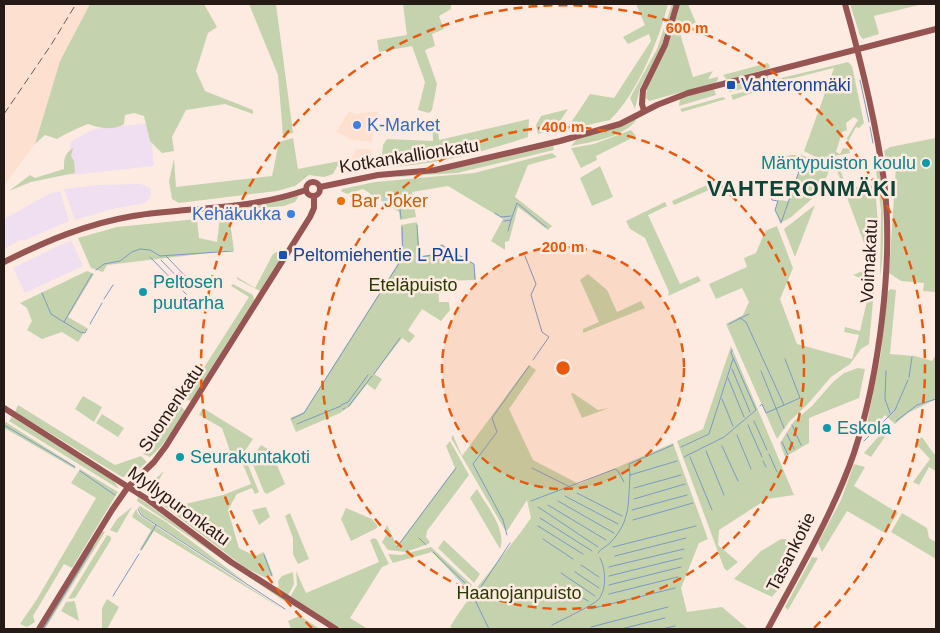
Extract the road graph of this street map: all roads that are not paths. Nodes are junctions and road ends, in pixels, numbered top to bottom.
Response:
1 (677, 4) edge
2 (845, 4) edge
3 (936, 29) edge
4 (857, 49) junction
5 (644, 111) junction
6 (320, 187) junction
7 (306, 190) junction
8 (314, 196) junction
9 (4, 262) edge
10 (4, 408) edge
11 (128, 487) junction
12 (840, 488) joint
13 (39, 629) edge
14 (336, 629) edge
15 (768, 629) edge

1 - 5 street
2 - 4 street, Voimakatu
3 - 4 street, Kotkankallionkatu
4 - 5 street, Kotkankallionkatu
4 - 12 street, Voimakatu
5 - 6 street, Kotkankallionkatu
6 - 7 street
6 - 8 street
7 - 8 street
7 - 9 street
8 - 11 street, Suomenkatu
10 - 11 street, Myllypuronkatu
11 - 13 street, Suomenkatu
11 - 14 street, Myllypuronkatu
12 - 15 street, Tasankotie

